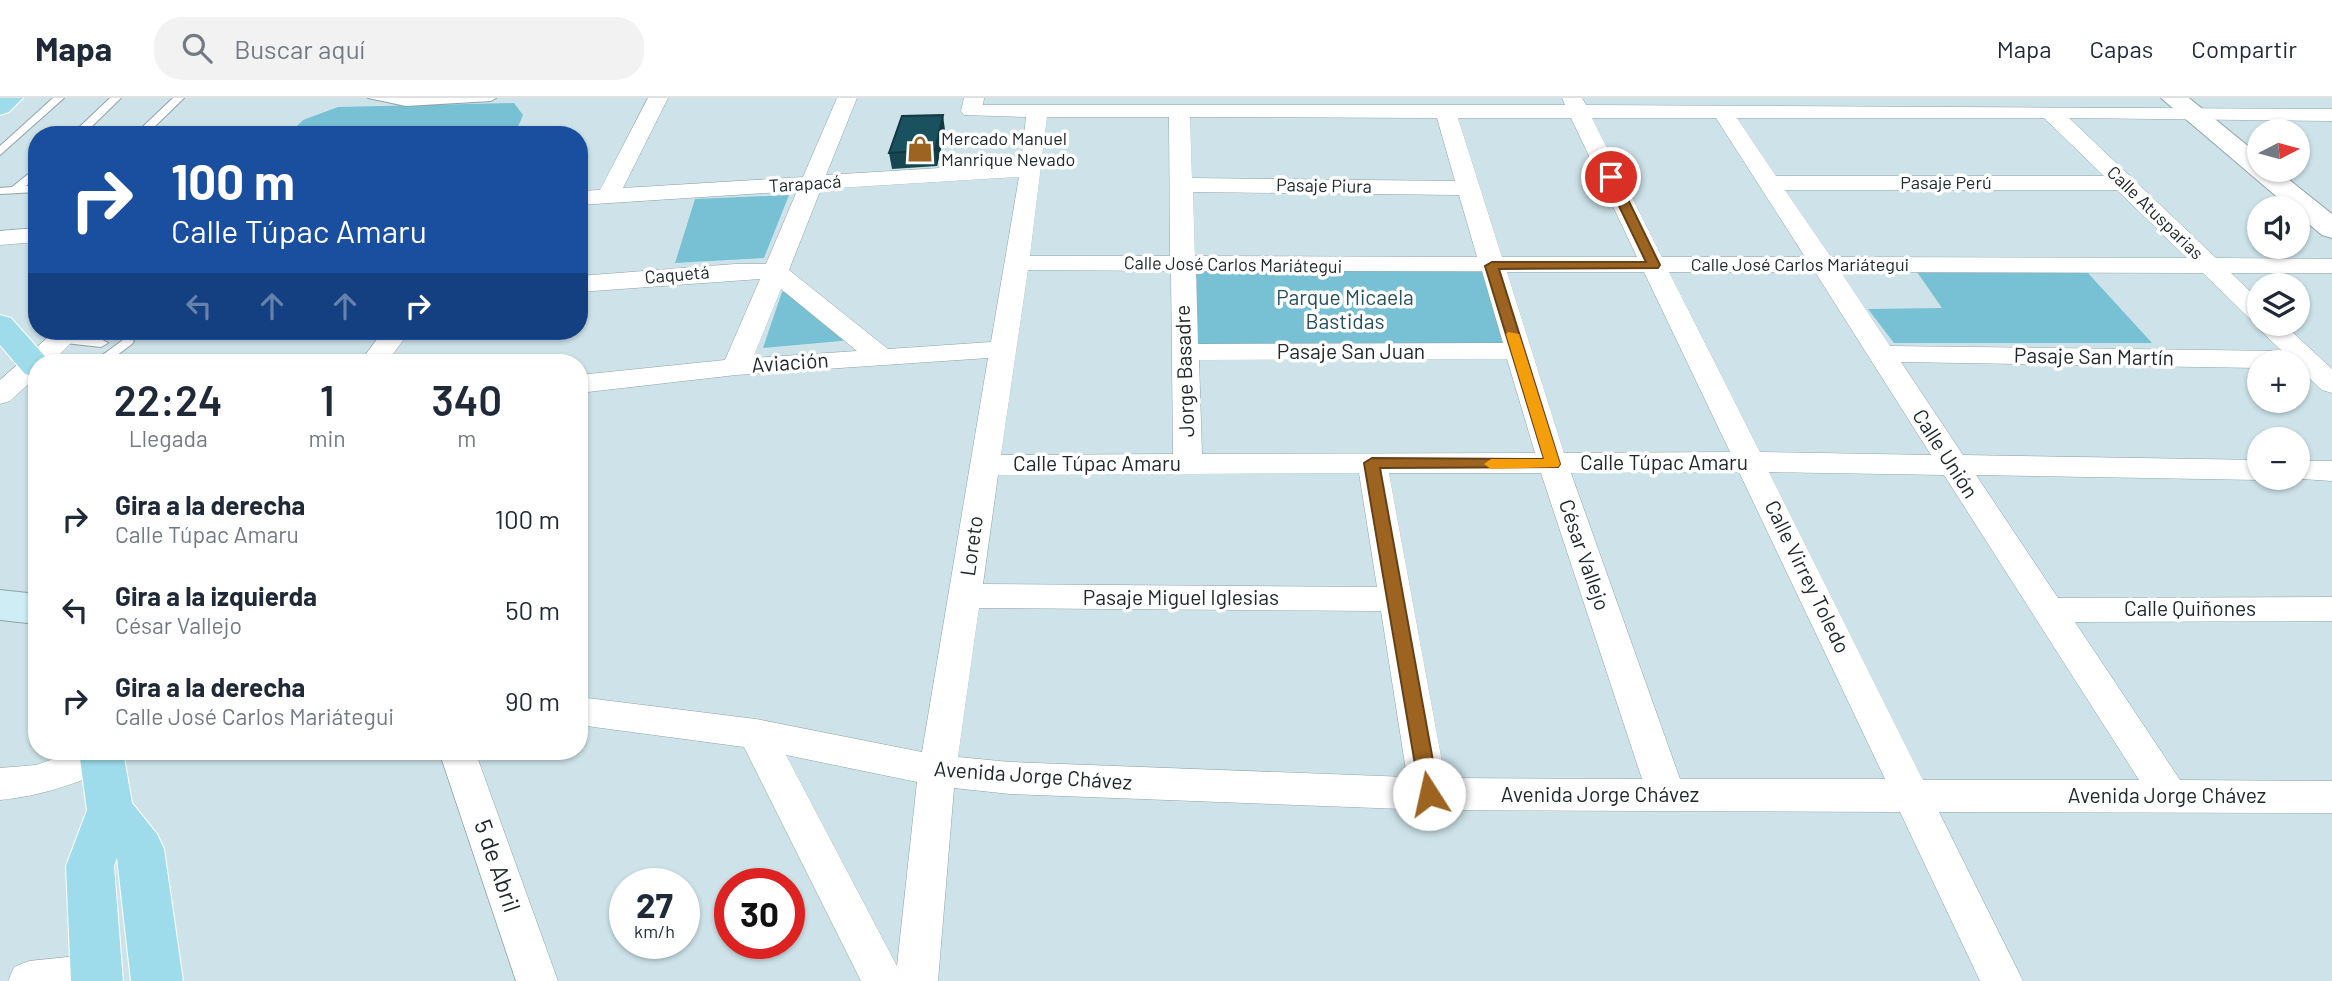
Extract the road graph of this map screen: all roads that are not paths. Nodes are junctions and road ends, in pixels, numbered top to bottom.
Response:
1 (10, 98) edge
2 (59, 98) edge
3 (116, 98) edge
4 (179, 98) edge
5 (373, 98) edge
6 (491, 98) edge
7 (659, 98) edge
8 (847, 98) edge
9 (972, 105) edge
10 (1575, 105) edge
11 (2196, 106) edge
12 (0, 107) edge
13 (1037, 111) junction
14 (1179, 111) junction
15 (1445, 111) junction
16 (1723, 111) junction
17 (2050, 112) junction
18 (2332, 116) edge
19 (28, 126) edge
20 (28, 126) edge
21 (86, 126) edge
22 (149, 126) edge
23 (2247, 140) edge
24 (0, 152) edge
25 (2247, 156) edge
26 (1031, 169) junction
27 (28, 178) edge
28 (2276, 182) edge
29 (2301, 182) edge
30 (813, 183) junction
31 (1769, 183) junction
32 (2123, 183) junction
33 (1181, 185) junction
34 (1468, 188) junction
35 (28, 189) edge
36 (15, 190) junction
37 (0, 191) edge
38 (608, 196) junction
39 (588, 197) edge
40 (2332, 206) edge
41 (2332, 229) edge
42 (28, 236) edge
43 (0, 238) edge
44 (1016, 263) junction
45 (1182, 264) junction
46 (1822, 264) junction
47 (1654, 265) junction
48 (1492, 266) junction
49 (2211, 267) junction
50 (2332, 267) edge
51 (776, 272) junction
52 (588, 283) edge
53 (2247, 302) edge
54 (0, 325) edge
55 (2282, 336) edge
56 (61, 340) edge
57 (91, 340) edge
58 (125, 340) edge
59 (390, 340) edge
60 (101, 342) dead end
61 (1002, 349) junction
62 (2296, 350) edge
63 (1517, 351) junction
64 (1184, 352) junction
65 (47, 354) edge
66 (109, 354) edge
67 (379, 354) edge
68 (1881, 354) junction
69 (28, 356) edge
70 (882, 357) junction
71 (2247, 359) edge
72 (2310, 363) edge
73 (736, 367) junction
74 (28, 372) edge
75 (588, 383) edge
76 (2332, 384) edge
77 (0, 395) edge
78 (1751, 462) junction
79 (1372, 463) junction
80 (1188, 464) junction
81 (1553, 464) junction
82 (984, 465) junction
83 (1952, 465) junction
84 (2247, 470) edge
85 (2310, 471) edge
86 (2332, 471) edge
87 (965, 596) junction
88 (1396, 599) junction
89 (0, 605) edge
90 (28, 608) edge
91 (2332, 609) edge
92 (2048, 610) junction
93 (588, 712) edge
94 (756, 734) junction
95 (87, 760) edge
96 (103, 760) edge
97 (460, 760) edge
98 (937, 771) junction
99 (0, 783) edge
100 (1429, 794) junction
101 (2169, 795) junction
102 (1667, 796) junction
103 (1914, 797) junction
104 (2332, 797) edge
105 (110, 810) junction
106 (97, 977) edge
107 (29, 981) edge
108 (157, 981) edge
109 (537, 981) edge
110 (883, 981) edge
111 (917, 981) edge
112 (2002, 981) edge

1 - 12 main road
2 - 19 lane
3 - 21 lane
4 - 22 lane
5 - 6 lane
7 - 38 street
8 - 30 street
9 - 13 street
10 - 15 street
10 - 16 street
10 - 47 street, Calle Virrey Toledo
11 - 17 street
11 - 18 street
11 - 23 street
11 - 25 street
13 - 14 street
13 - 26 street, Loreto
14 - 15 street
14 - 33 street, Jorge Basadre
15 - 34 street, César Vallejo
16 - 17 street
16 - 31 street, Calle Unión
17 - 32 street, Calle Atusparias
20 - 24 lane
26 - 30 street, Tarapacá
26 - 44 street, Loreto
27 - 36 lane
28 - 41 street
29 - 40 street
30 - 38 street, Tarapacá
30 - 51 street
31 - 32 street, Pasaje Perú
31 - 46 street, Calle Unión
32 - 49 street, Calle Atusparias
33 - 34 street, Pasaje Piura
33 - 45 street, Jorge Basadre
34 - 48 street, César Vallejo
35 - 36 lane
36 - 37 lane
38 - 39 street, Tarapacá
42 - 43 street
44 - 45 street, Calle José Carlos Mariátegui
44 - 61 street, Loreto
45 - 48 street, Calle José Carlos Mariátegui
45 - 64 street, Jorge Basadre
46 - 47 street, Calle José Carlos Mariátegui
46 - 49 street, Calle José Carlos Mariátegui
46 - 68 street, Calle Unión
47 - 48 street, Calle José Carlos Mariátegui
47 - 78 street, Calle Virrey Toledo
48 - 63 street, César Vallejo
49 - 50 street, Calle José Carlos Mariátegui
49 - 53 street, Calle Atusparias
51 - 52 street, Caquetá
51 - 70 street
51 - 73 street
54 - 69 main road
55 - 62 street
56 - 65 street
57 - 60 lane
58 - 66 lane
59 - 67 street
61 - 70 street, Aviación
61 - 82 street, Loreto
63 - 64 street, Pasaje San Juan
63 - 81 street, César Vallejo
64 - 80 street, Jorge Basadre
68 - 71 street, Pasaje San Martín
68 - 83 street, Calle Unión
70 - 73 street, Aviación
72 - 76 street
73 - 75 street, Aviación
74 - 77 street
78 - 81 street, Calle Túpac Amaru
78 - 83 street, Calle Túpac Amaru
78 - 103 street, Calle Virrey Toledo
79 - 80 street, Calle Túpac Amaru
79 - 81 street, Calle Túpac Amaru
79 - 88 street
80 - 82 street, Calle Túpac Amaru
81 - 102 street, César Vallejo
82 - 87 street, Loreto
83 - 84 street, Calle Túpac Amaru
83 - 92 street, Calle Unión
85 - 86 street
87 - 88 street, Pasaje Miguel Iglesias
87 - 98 street, Loreto
88 - 100 street
89 - 90 main road
91 - 92 street, Calle Quiñones
92 - 101 street, Calle Unión
93 - 94 street, Avenida Jorge Chávez
94 - 98 street, Avenida Jorge Chávez
94 - 110 street
95 - 99 street
96 - 105 main road
97 - 109 street, 5 de Abril
98 - 100 street, Avenida Jorge Chávez
98 - 111 street, Loreto
100 - 102 street, Avenida Jorge Chávez
101 - 103 street, Avenida Jorge Chávez
101 - 104 street, Avenida Jorge Chávez
102 - 103 street, Avenida Jorge Chávez
103 - 112 street, Calle Virrey Toledo
105 - 106 main road
105 - 108 main road
106 - 107 street

